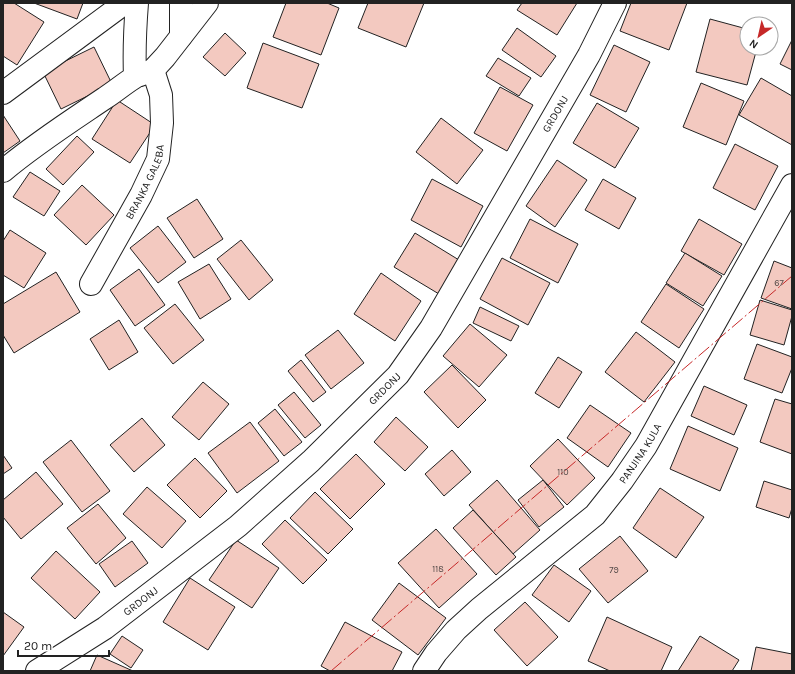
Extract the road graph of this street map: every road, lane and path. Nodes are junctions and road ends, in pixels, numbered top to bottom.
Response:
1 (181, 3) edge
2 (207, 3) edge
3 (615, 3) edge
4 (124, 5) edge
5 (181, 36) junction
6 (144, 73) junction
7 (3, 93) edge
8 (3, 170) edge
9 (792, 185) edge
10 (91, 284) dead end
11 (37, 671) edge
12 (424, 671) edge

1 - 5 street
2 - 5 street
3 - 11 street, GRDONJ
4 - 6 street, BRANKA GALEBA
4 - 7 street
5 - 6 street
6 - 8 street
6 - 10 street, BRANKA GALEBA
9 - 12 street, PANJINA KULA

